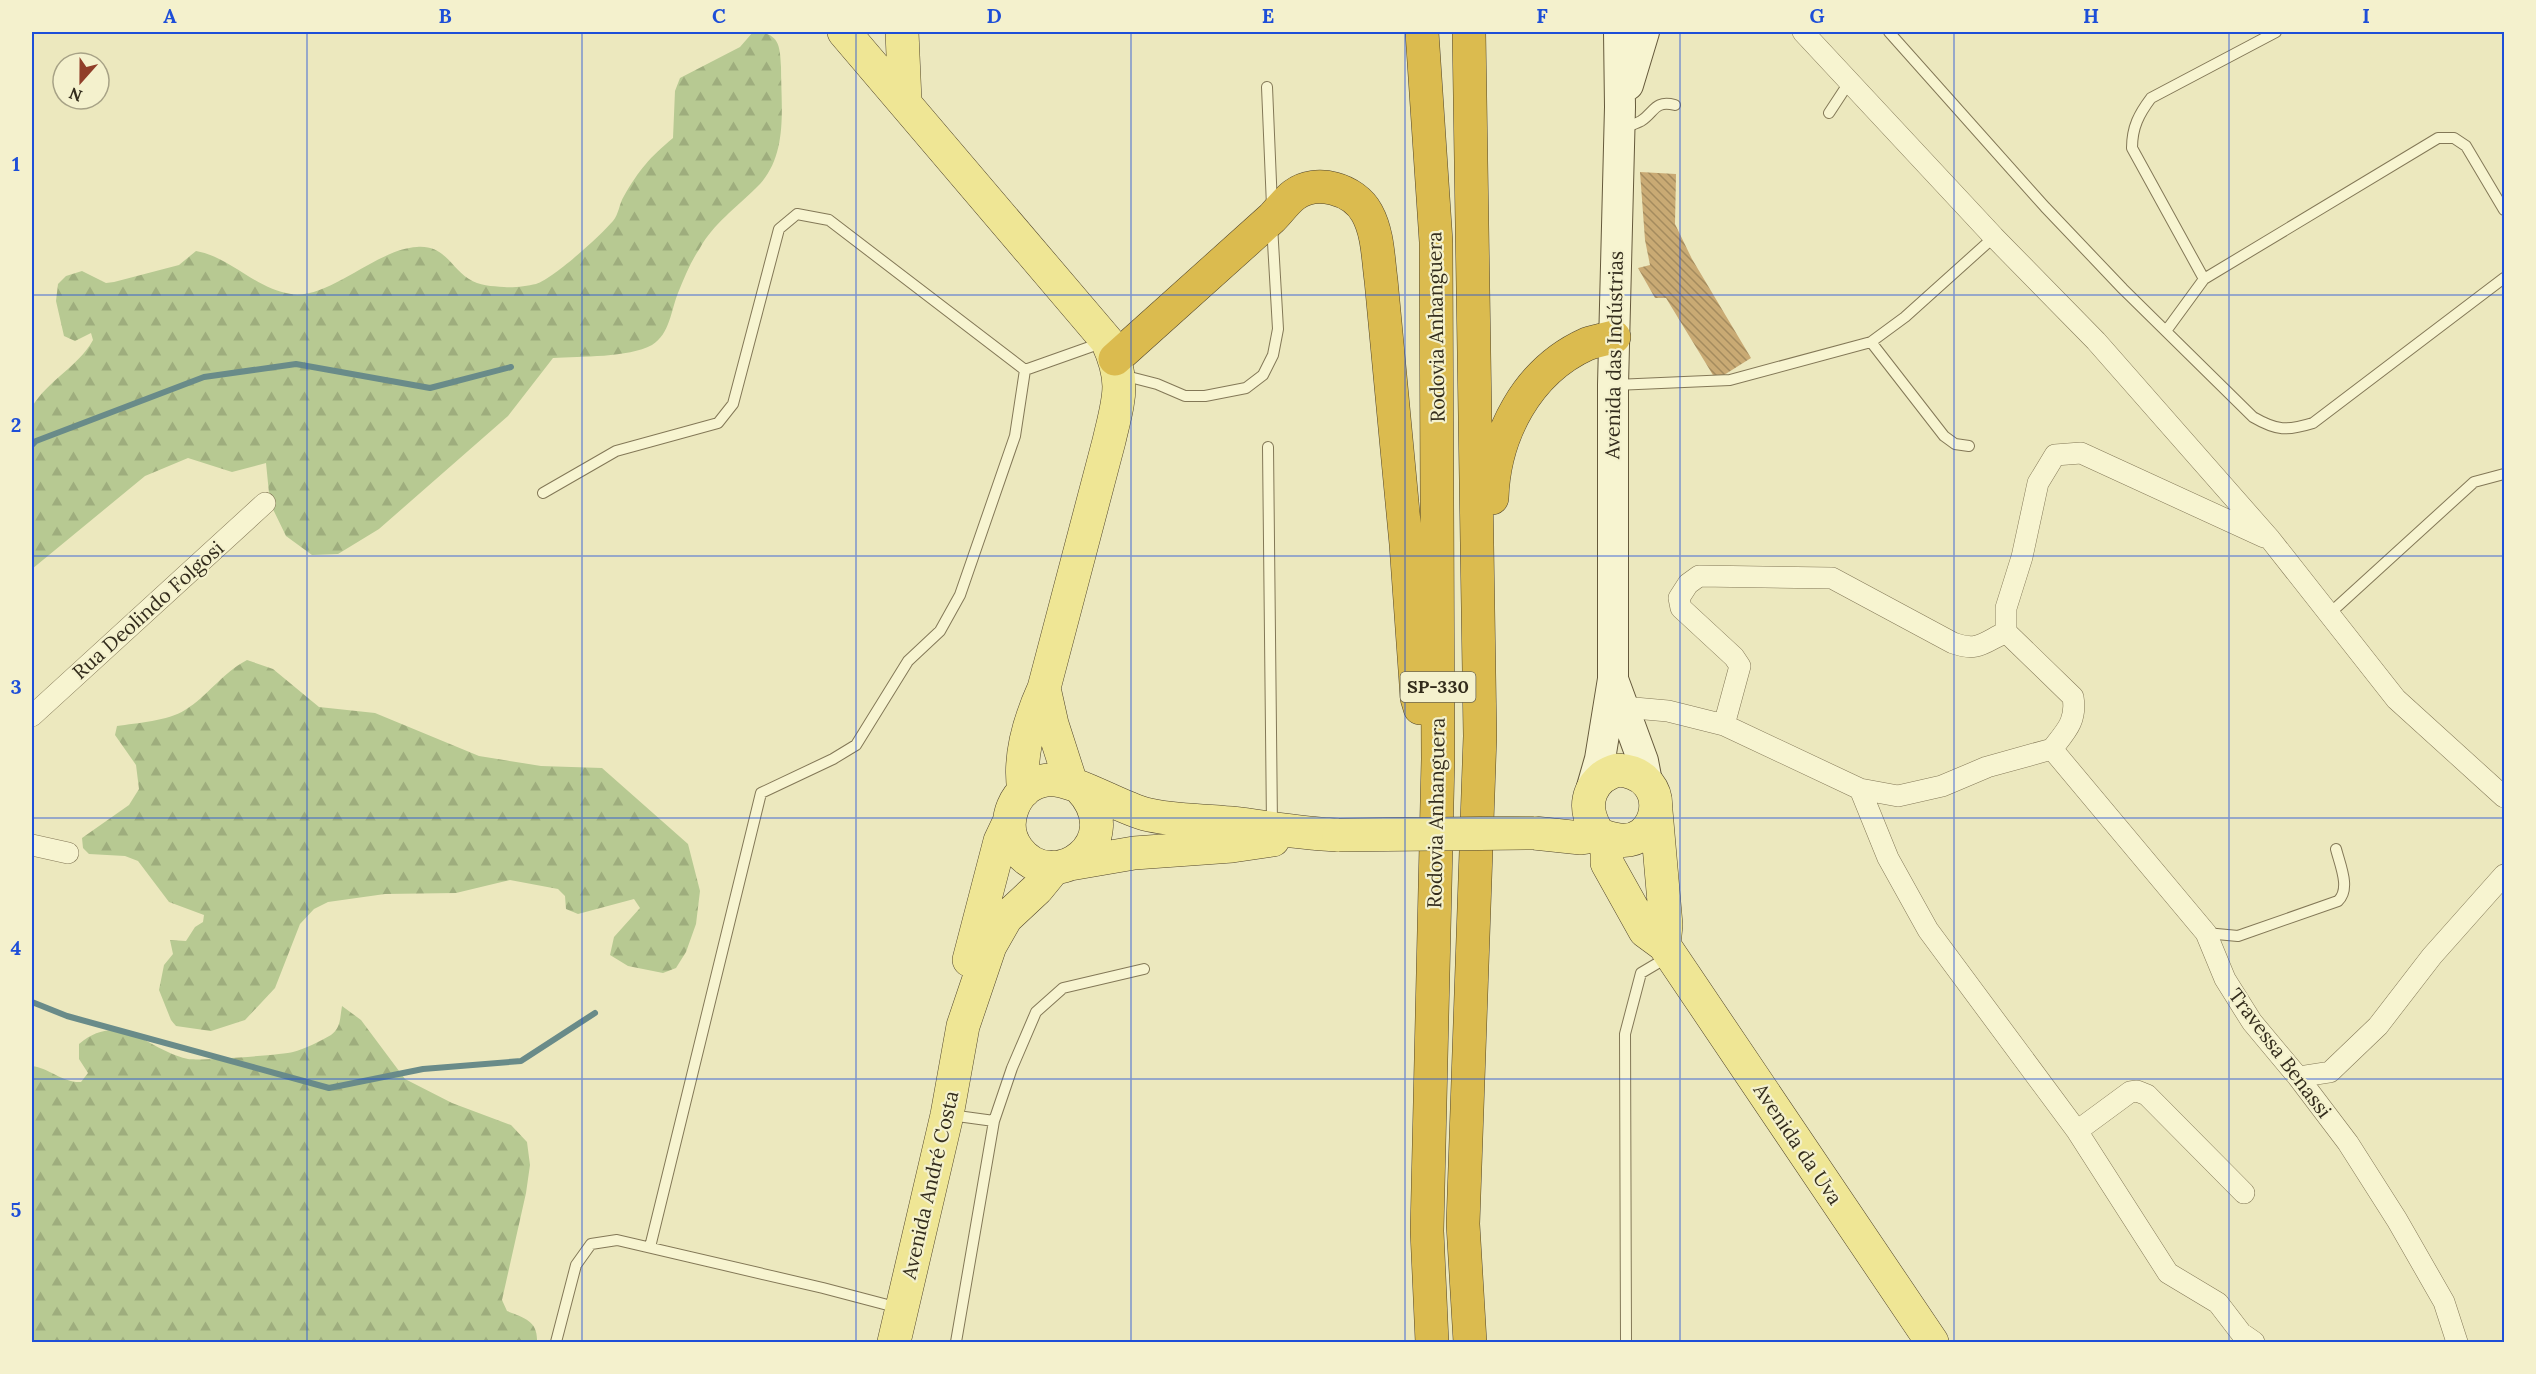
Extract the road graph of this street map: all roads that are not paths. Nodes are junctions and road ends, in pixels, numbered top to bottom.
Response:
1 (886, 32) edge
2 (902, 32) edge
3 (1422, 32) edge
4 (1469, 32) edge
5 (1803, 32) edge
6 (1889, 32) edge
7 (2277, 32) edge
8 (846, 34) edge
9 (1626, 34) edge
10 (1850, 81) junction
11 (1267, 87) dead end
12 (905, 101) junction
13 (1675, 105) dead end
14 (1829, 113) dead end
15 (1619, 119) junction
16 (2505, 210) edge
17 (1272, 218) junction
18 (1994, 237) junction
19 (2505, 278) edge
20 (2204, 279) junction
21 (2166, 331) junction
22 (1614, 337) junction
23 (1871, 342) junction
24 (1114, 358) junction
25 (1025, 370) junction
26 (1613, 385) junction
27 (1969, 446) dead end
28 (1268, 447) dead end
29 (2505, 474) edge
30 (543, 493) dead end
31 (265, 503) dead end
32 (2270, 540) junction
33 (2328, 616) junction
34 (2006, 632) junction
35 (1044, 688) junction
36 (1618, 693) junction
37 (32, 716) edge
38 (1724, 725) junction
39 (1480, 736) junction
40 (2052, 750) junction
41 (1438, 759) junction
42 (1075, 786) junction
43 (1860, 789) junction
44 (1024, 790) junction
45 (1652, 796) junction
46 (2505, 797) edge
47 (1597, 817) junction
48 (1009, 822) junction
49 (1272, 829) junction
50 (1323, 835) junction
51 (32, 845) edge
52 (2336, 849) dead end
53 (68, 853) dead end
54 (1063, 866) junction
55 (2505, 875) edge
56 (2206, 933) junction
57 (1668, 950) junction
58 (1144, 969) dead end
59 (963, 1026) junction
60 (2298, 1077) junction
61 (946, 1115) junction
62 (994, 1121) junction
63 (2077, 1131) junction
64 (2244, 1192) dead end
65 (650, 1246) junction
66 (902, 1309) junction
67 (556, 1342) edge
68 (894, 1342) edge
69 (956, 1342) edge
70 (1432, 1342) edge
71 (1470, 1342) edge
72 (1626, 1342) edge
73 (1932, 1342) edge
74 (2254, 1342) edge
75 (2457, 1342) edge

1 - 8 main road
2 - 12 main road
3 - 41 highway, Rodovia Anhanguera / SP-330
4 - 39 highway, Rodovia Anhanguera / SP-330
5 - 10 street
6 - 21 lane
7 - 20 lane
8 - 12 main road
9 - 15 main road, Avenida das Indústrias
10 - 14 lane
10 - 18 street
11 - 17 lane
12 - 24 main road
13 - 15 lane
15 - 22 main road, Avenida das Indústrias
16 - 20 lane
17 - 24 highway
17 - 24 lane
17 - 41 highway
18 - 23 lane
18 - 32 street
19 - 21 lane
20 - 21 lane
22 - 26 main road, Avenida das Indústrias
22 - 39 highway
23 - 26 lane
23 - 27 lane
24 - 25 lane
24 - 35 main road
25 - 30 lane
25 - 65 lane
26 - 36 main road, Avenida das Indústrias
28 - 49 lane
29 - 33 lane
31 - 37 street, Rua Deolindo Folgosi
32 - 33 street
32 - 34 street
33 - 46 street
34 - 38 street
34 - 40 street
35 - 42 main road
35 - 44 main road
36 - 38 street
36 - 45 main road, Avenida das Indústrias
36 - 47 main road, Avenida das Indústrias
38 - 43 street
39 - 71 highway, Rodovia Anhanguera / SP-330
40 - 43 street
40 - 56 street, Travessa Benassi
41 - 70 highway, Rodovia Anhanguera / SP-330
42 - 44 main road
42 - 49 main road
42 - 54 main road
43 - 63 street
44 - 48 main road
45 - 47 main road
45 - 47 main road
45 - 57 main road
47 - 50 main road, bridge
47 - 57 main road, Avenida da Uva
48 - 54 main road
48 - 59 main road
49 - 50 main road
50 - 54 main road
51 - 53 street
52 - 56 lane
54 - 59 main road
55 - 60 street
56 - 60 street, Travessa Benassi
57 - 72 lane
57 - 73 main road, Avenida da Uva
58 - 62 lane
59 - 61 main road, Avenida André Costa
60 - 75 street, Travessa Benassi
61 - 62 lane
61 - 66 main road, Avenida André Costa
62 - 69 lane
63 - 64 street
63 - 74 street
65 - 66 lane
65 - 67 lane
66 - 68 main road, Avenida André Costa

